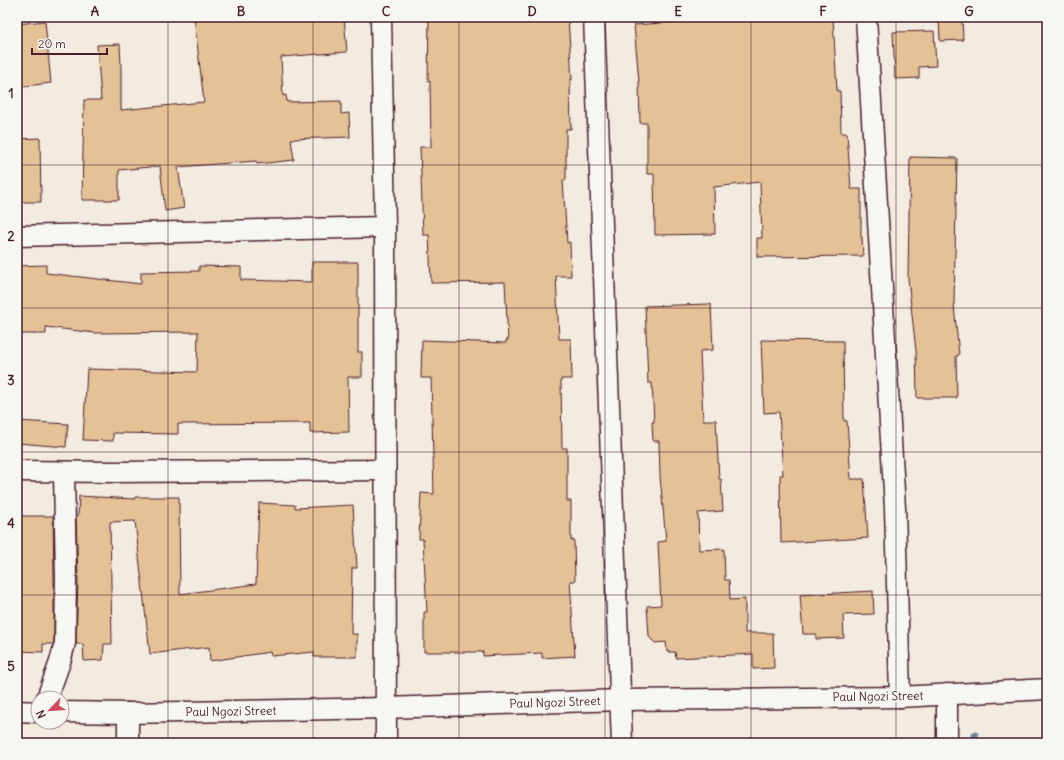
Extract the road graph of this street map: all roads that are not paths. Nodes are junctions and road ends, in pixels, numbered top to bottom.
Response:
1 (381, 17) edge
2 (594, 17) edge
3 (866, 17) edge
4 (385, 227) junction
5 (17, 236) edge
6 (385, 470) junction
7 (17, 471) edge
8 (64, 472) junction
9 (1047, 689) edge
10 (50, 690) edge
11 (947, 694) junction
12 (900, 697) junction
13 (621, 700) junction
14 (386, 708) junction
15 (17, 711) edge
16 (30, 712) edge
17 (70, 712) edge
18 (128, 713) junction
19 (128, 743) edge
20 (386, 743) edge
21 (622, 743) edge
22 (947, 743) edge

1 - 4 street
2 - 13 street
3 - 12 street
4 - 5 street
4 - 6 street
6 - 8 street
6 - 14 street
7 - 8 street
8 - 10 street
9 - 11 street, Paul Ngozi Street
11 - 12 street, Paul Ngozi Street
11 - 22 street
12 - 13 street, Paul Ngozi Street
13 - 14 street, Paul Ngozi Street
13 - 21 street
14 - 18 street, Paul Ngozi Street
14 - 20 street
15 - 16 street
17 - 18 street, Paul Ngozi Street
18 - 19 street

